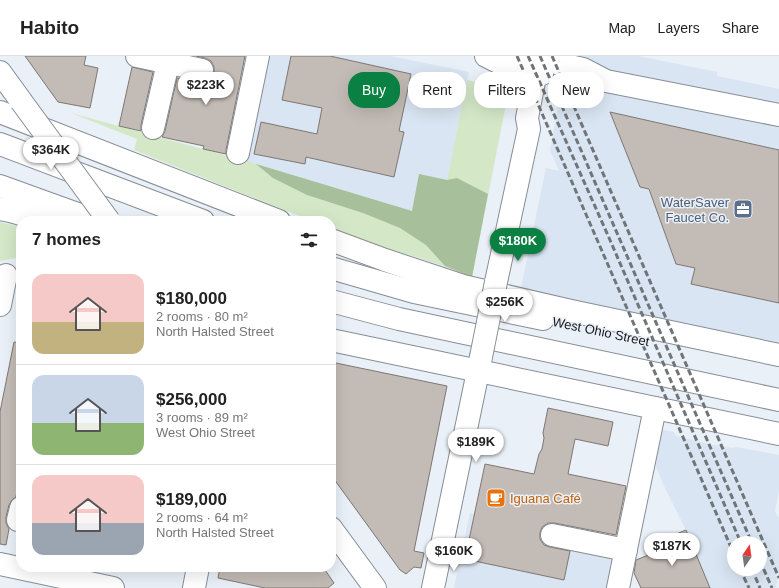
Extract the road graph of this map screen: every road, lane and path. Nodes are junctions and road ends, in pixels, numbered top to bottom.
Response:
1 (137, 56) edge
2 (258, 56) edge
3 (486, 56) edge
4 (540, 62) edge
5 (168, 63) junction
6 (202, 70) dead end
7 (0, 72) edge
8 (0, 112) edge
9 (779, 115) edge
10 (153, 128) dead end
11 (0, 144) edge
12 (238, 153) dead end
13 (0, 186) edge
14 (0, 209) edge
15 (28, 216) edge
16 (83, 216) edge
17 (105, 216) edge
18 (190, 216) edge
19 (266, 216) edge
20 (336, 242) edge
21 (336, 269) edge
22 (9, 273) edge
23 (336, 302) edge
24 (0, 305) edge
25 (336, 341) edge
26 (779, 355) edge
27 (480, 364) junction
28 (779, 369) edge
29 (779, 400) edge
30 (655, 408) junction
31 (779, 434) edge
32 (336, 535) edge
33 (552, 535) dead end
34 (626, 550) junction
35 (0, 564) edge
36 (16, 568) edge
37 (37, 572) edge
38 (197, 572) edge
39 (64, 578) edge
40 (102, 587) edge
41 (194, 588) edge
42 (375, 588) edge
43 (433, 588) edge
44 (618, 588) edge

1 - 5 main road
2 - 12 main road
3 - 4 main road
4 - 9 main road
4 - 27 main road, bridge
5 - 6 main road
5 - 10 main road
7 - 17 main road, bridge
8 - 19 main road
11 - 18 main road
13 - 16 main road
14 - 15 main road
20 - 26 main road
21 - 28 main road, West Ohio Street
22 - 24 main road
23 - 29 main road
25 - 27 main road
27 - 30 main road
27 - 43 main road
30 - 31 main road
30 - 34 main road
32 - 42 main road
33 - 34 main road
34 - 44 main road
35 - 36 main road
37 - 39 main road
38 - 41 main road
39 - 40 main road

